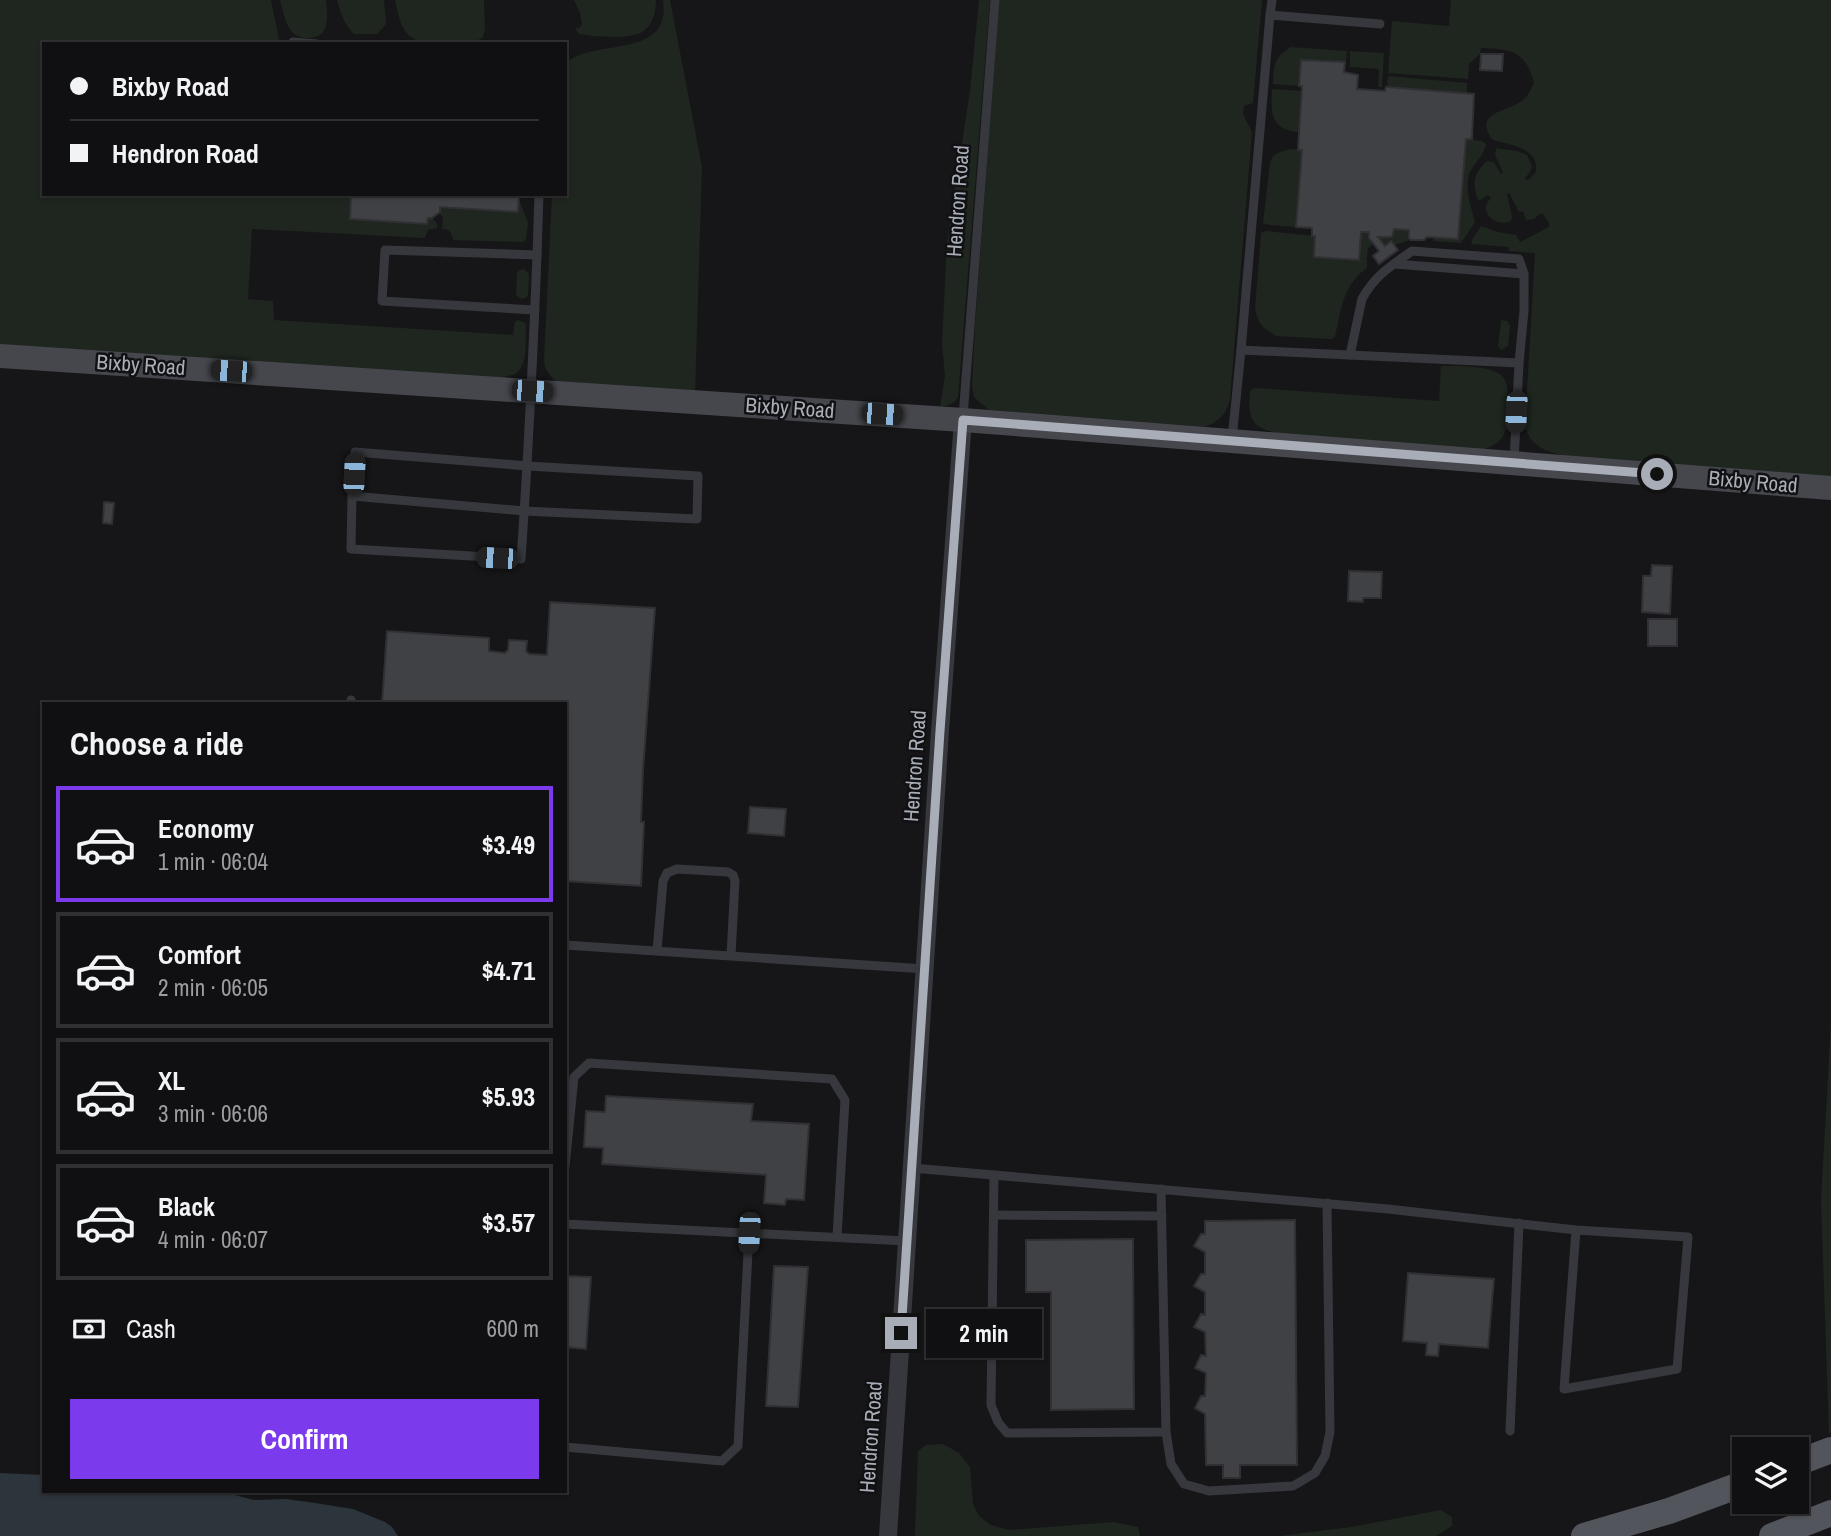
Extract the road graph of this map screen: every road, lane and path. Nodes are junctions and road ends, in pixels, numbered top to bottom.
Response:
1 (995, 0) edge
2 (1272, 0) edge
3 (1270, 15) junction
4 (1380, 24) dead end
5 (539, 196) edge
6 (537, 255) junction
7 (1394, 264) junction
8 (1524, 274) junction
9 (535, 310) junction
10 (1241, 350) junction
11 (1350, 355) junction
12 (0, 356) edge
13 (1519, 363) junction
14 (532, 391) junction
15 (963, 420) junction
16 (1232, 441) junction
17 (1514, 463) junction
18 (528, 466) junction
19 (1831, 488) edge
20 (352, 496) junction
21 (524, 511) junction
22 (567, 944) edge
23 (657, 951) junction
24 (731, 956) junction
25 (925, 969) junction
26 (567, 1146) edge
27 (912, 1168) junction
28 (995, 1175) junction
29 (1161, 1189) junction
30 (1327, 1203) junction
31 (994, 1215) junction
32 (1162, 1216) junction
33 (1519, 1223) junction
34 (567, 1224) edge
35 (1576, 1230) junction
36 (749, 1233) junction
37 (836, 1237) junction
38 (907, 1241) junction
39 (1510, 1431) dead end
40 (1166, 1432) junction
41 (567, 1447) edge
42 (1831, 1450) edge
43 (1809, 1458) edge
44 (1732, 1488) edge
45 (1831, 1513) edge
46 (888, 1536) edge
47 (1584, 1536) edge
48 (1772, 1536) edge

1 - 15 lane, Hendron Road
2 - 3 lane
3 - 4 lane
3 - 10 lane
5 - 6 lane
6 - 9 lane
6 - 9 lane
7 - 8 lane
7 - 8 lane
7 - 11 lane
8 - 13 lane
9 - 14 lane
10 - 11 lane
10 - 16 lane
11 - 13 lane
12 - 14 street, Bixby Road
13 - 17 lane
14 - 15 street, Bixby Road
14 - 18 lane
15 - 16 street, Bixby Road
15 - 25 street, Hendron Road
16 - 17 street, Bixby Road
17 - 19 street, Bixby Road
18 - 20 lane
18 - 21 lane
18 - 21 lane
20 - 21 lane
20 - 21 lane
22 - 23 lane
23 - 24 lane
23 - 24 lane
24 - 25 lane
25 - 27 street, Hendron Road
26 - 37 lane
27 - 28 lane
27 - 38 street, Hendron Road
28 - 29 lane
28 - 31 lane
29 - 30 lane
29 - 32 lane
30 - 33 lane
30 - 40 lane
31 - 32 lane
31 - 40 lane
32 - 40 lane
33 - 35 lane
33 - 39 lane
34 - 36 lane
35 - 35 lane
36 - 37 lane
36 - 41 lane
37 - 38 lane
38 - 46 street, Hendron Road
42 - 43 main road
44 - 47 main road
45 - 48 main road

